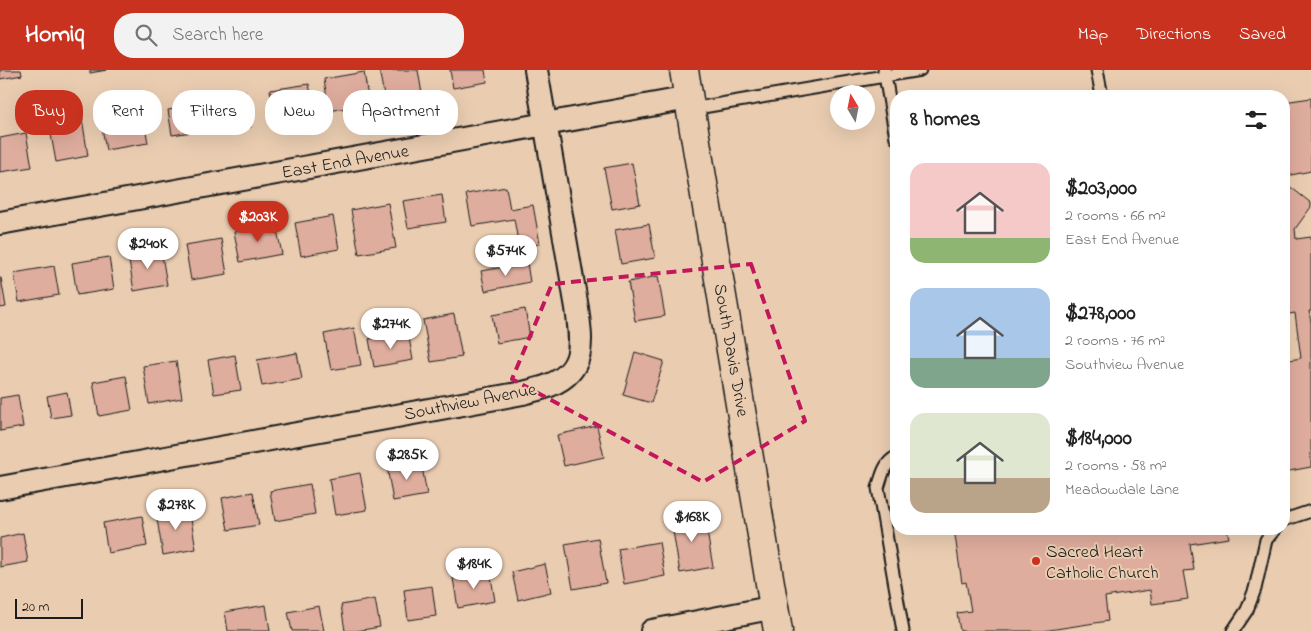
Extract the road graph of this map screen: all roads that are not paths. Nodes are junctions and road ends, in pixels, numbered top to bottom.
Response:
1 (536, 70) edge
2 (684, 70) edge
3 (920, 70) edge
4 (1097, 70) edge
5 (884, 73) edge
6 (1101, 90) edge
7 (690, 103) junction
8 (890, 106) edge
9 (545, 124) junction
10 (0, 223) edge
11 (890, 462) edge
12 (0, 488) edge
13 (1311, 511) edge
14 (1290, 518) edge
15 (1270, 535) edge
16 (777, 619) edge
17 (652, 631) edge
18 (903, 631) edge
19 (1233, 631) edge

1 - 9 street, Southview Avenue
2 - 7 street, South Davis Drive
3 - 5 lane
4 - 6 lane
5 - 7 lane
5 - 8 lane
7 - 9 street, East End Avenue
7 - 16 street, South Davis Drive
9 - 10 street, East End Avenue
9 - 12 street, Southview Avenue
11 - 18 lane
13 - 14 lane
15 - 19 lane
16 - 17 street

